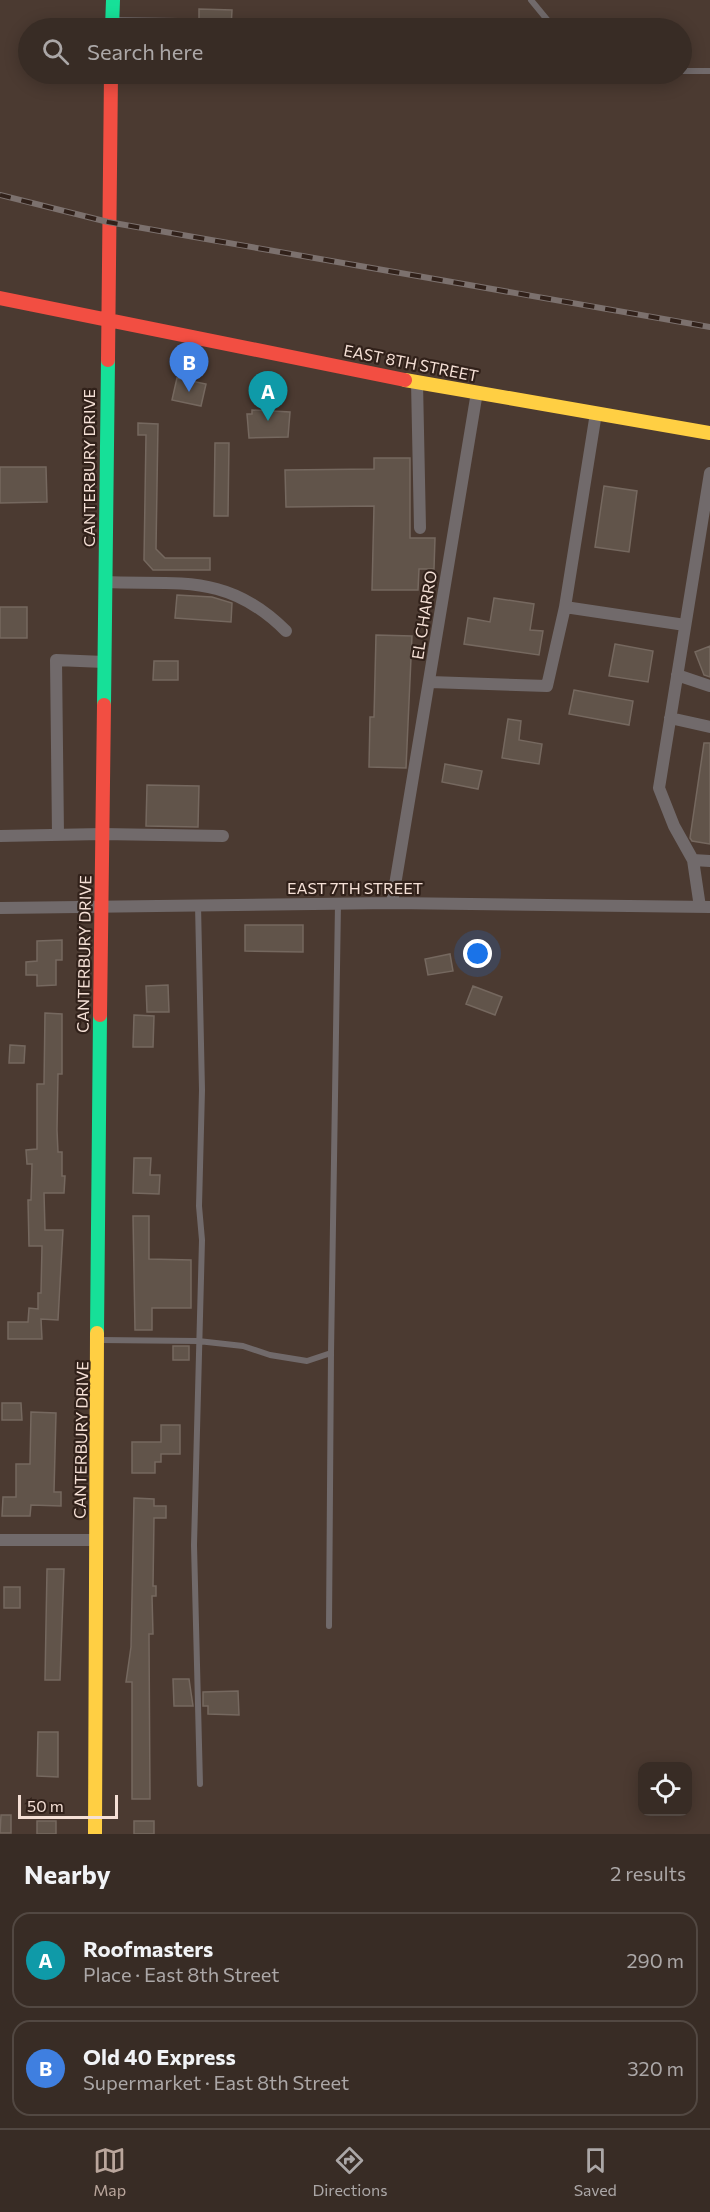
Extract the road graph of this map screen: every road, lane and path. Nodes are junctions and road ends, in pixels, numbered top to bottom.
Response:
1 (112, 0) edge
2 (531, 0) edge
3 (112, 18) edge
4 (546, 18) edge
5 (710, 70) edge
6 (692, 71) edge
7 (111, 84) edge
8 (0, 298) edge
9 (107, 318) junction
10 (417, 382) junction
11 (477, 392) junction
12 (596, 413) junction
13 (710, 433) edge
14 (710, 473) edge
15 (420, 528) dead end
16 (105, 582) junction
17 (565, 607) junction
18 (685, 625) junction
19 (286, 631) dead end
20 (104, 662) junction
21 (677, 675) junction
22 (430, 682) junction
23 (710, 686) edge
24 (670, 718) junction
25 (710, 727) edge
26 (102, 834) junction
27 (58, 835) junction
28 (0, 836) edge
29 (223, 836) dead end
30 (693, 860) junction
31 (710, 861) edge
32 (392, 903) junction
33 (338, 904) junction
34 (198, 905) junction
35 (101, 906) junction
36 (705, 907) edge
37 (0, 908) edge
38 (98, 1340) junction
39 (198, 1341) junction
40 (331, 1353) junction
41 (0, 1540) edge
42 (96, 1540) junction
43 (329, 1626) dead end
44 (200, 1784) dead end
45 (95, 1834) edge

1 - 3 street
2 - 4 lane
5 - 6 lane
7 - 9 street, CANTERBURY DRIVE
8 - 9 street, EAST 8TH STREET
9 - 10 street, EAST 8TH STREET
9 - 16 street, CANTERBURY DRIVE
10 - 11 street, EAST 8TH STREET
10 - 15 street
11 - 12 street, EAST 8TH STREET
11 - 22 street, EL CHARRO
12 - 13 street, EAST 8TH STREET
12 - 17 street
14 - 18 street
16 - 19 street
16 - 20 street, CANTERBURY DRIVE
17 - 18 street
17 - 22 street, EL CHARRO
18 - 21 street
20 - 26 street, CANTERBURY DRIVE
20 - 27 street
21 - 23 street
21 - 24 street
22 - 32 street
24 - 25 street
24 - 30 street
26 - 27 street
26 - 29 street
26 - 35 street, CANTERBURY DRIVE
27 - 28 street
30 - 31 street
30 - 36 street
32 - 33 street, EAST 7TH STREET
32 - 36 street, EAST 7TH STREET
33 - 34 street, EAST 7TH STREET
33 - 40 lane
34 - 35 street, EAST 7TH STREET
34 - 39 lane
35 - 37 street, EAST 7TH STREET
35 - 38 street, CANTERBURY DRIVE
38 - 39 lane
38 - 42 street, CANTERBURY DRIVE
39 - 40 lane
39 - 44 lane
40 - 43 lane
41 - 42 street
42 - 45 street, CANTERBURY DRIVE

